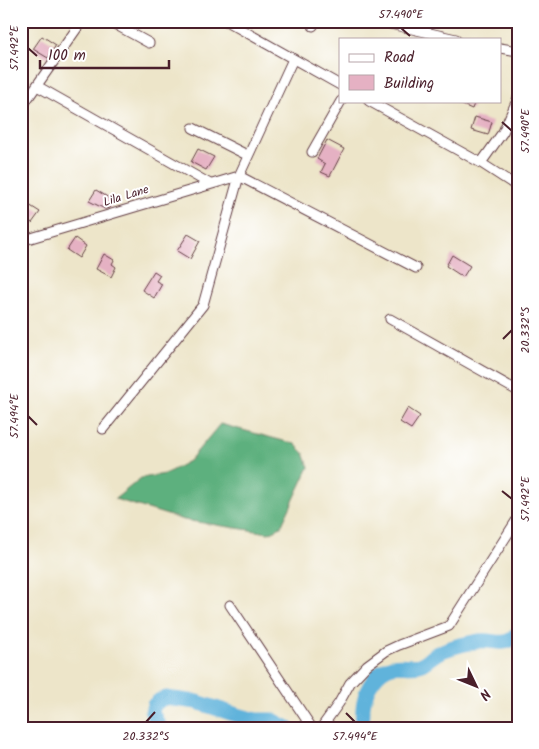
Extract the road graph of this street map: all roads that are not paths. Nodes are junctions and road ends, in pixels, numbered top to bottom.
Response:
1 (82, 21) edge
2 (109, 21) edge
3 (226, 21) edge
4 (376, 21) edge
5 (452, 38) edge
6 (149, 43) dead end
7 (502, 48) edge
8 (518, 51) edge
9 (293, 59) junction
10 (339, 84) edge
11 (37, 86) junction
12 (518, 98) edge
13 (340, 102) edge
14 (371, 102) edge
15 (21, 108) edge
16 (194, 128) dead end
17 (312, 152) dead end
18 (247, 155) junction
19 (480, 163) junction
20 (239, 176) junction
21 (210, 184) junction
22 (518, 187) edge
23 (21, 241) edge
24 (416, 268) dead end
25 (390, 319) dead end
26 (518, 391) edge
27 (103, 429) dead end
28 (518, 518) edge
29 (230, 605) dead end
30 (312, 728) edge
31 (321, 728) edge

1 - 11 street
2 - 6 street
3 - 9 street
4 - 5 street
7 - 8 street
9 - 10 street
9 - 18 street
11 - 15 street
11 - 21 street
12 - 19 street
13 - 17 street
14 - 19 street
16 - 18 street
18 - 20 street
19 - 22 street
20 - 21 street, Lila Lane
20 - 24 street
20 - 27 street
21 - 23 street, Lila Lane
25 - 26 street
28 - 31 street
29 - 30 street

